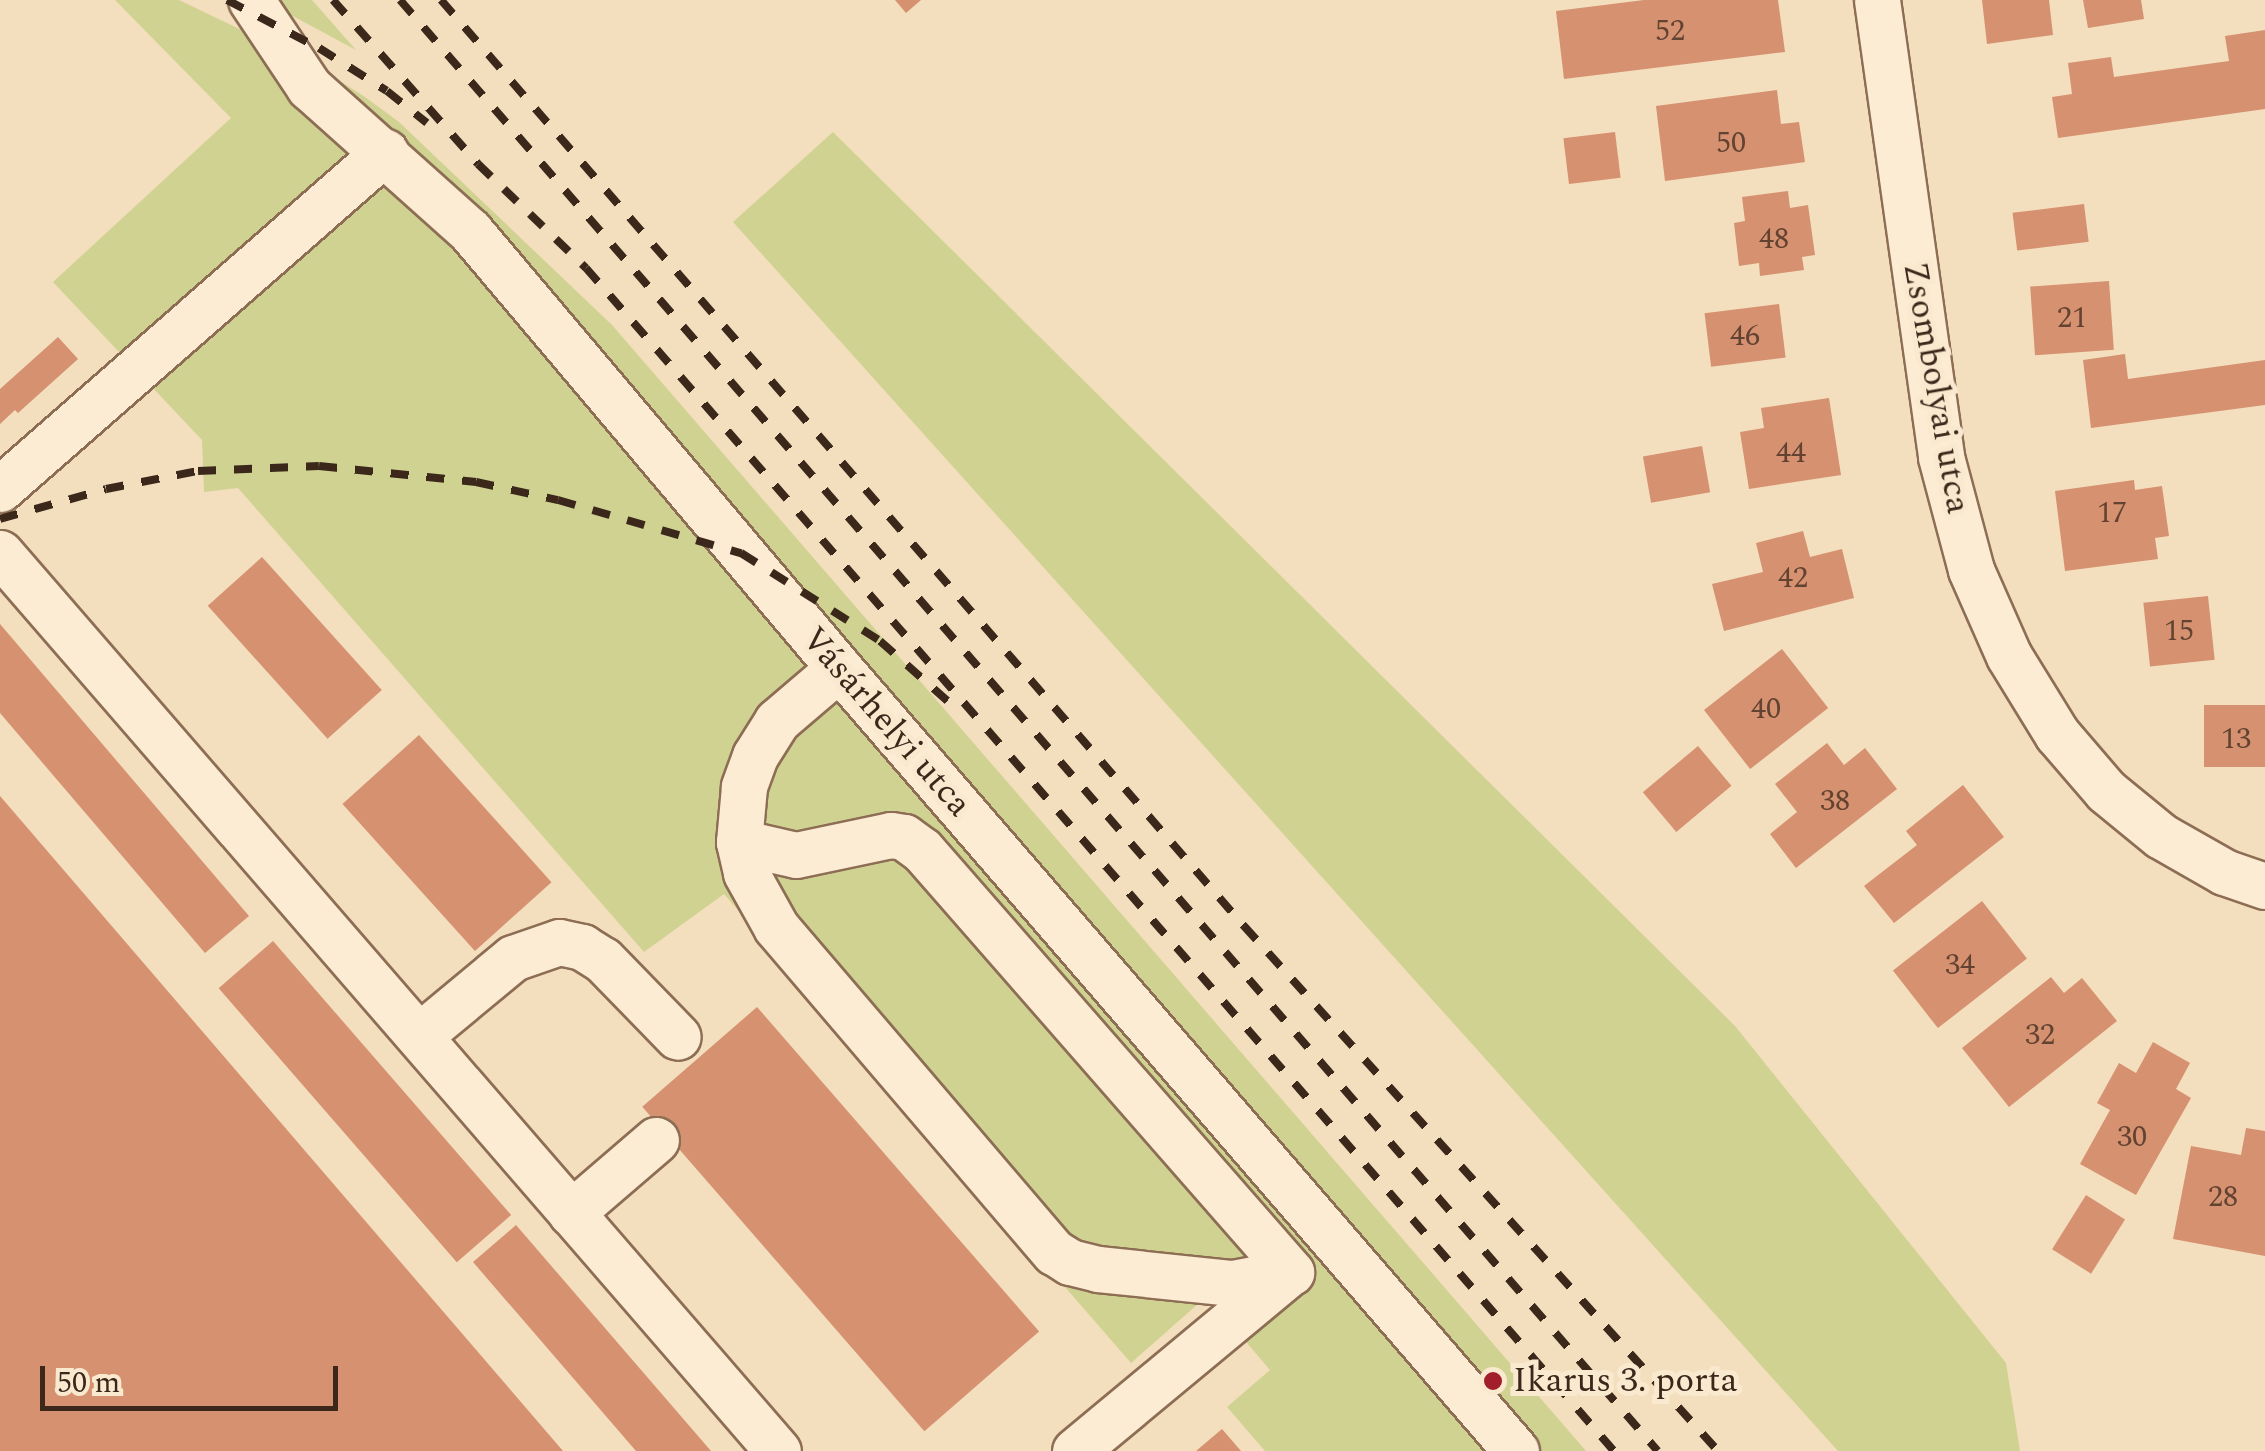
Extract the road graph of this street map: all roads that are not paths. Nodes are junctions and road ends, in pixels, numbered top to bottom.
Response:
1 (251, 0) edge
2 (1877, 0) edge
3 (385, 152) junction
4 (0, 489) edge
5 (0, 553) edge
6 (840, 668) junction
7 (738, 842) junction
8 (2265, 886) edge
9 (418, 1036) junction
10 (678, 1037) dead end
11 (656, 1140) dead end
12 (571, 1212) junction
13 (1328, 1237) junction
14 (1291, 1272) junction
15 (778, 1451) edge
16 (1075, 1451) edge
17 (1516, 1451) edge

1 - 3 street, Vásárhelyi utca
2 - 8 street, Zsombolyai utca
3 - 4 street
3 - 6 street, Vásárhelyi utca
5 - 9 street
6 - 7 street
6 - 13 street, Vásárhelyi utca
7 - 14 street
7 - 14 street
9 - 10 street
9 - 12 street
11 - 12 street
12 - 15 street
13 - 14 street
13 - 17 street, Vásárhelyi utca
14 - 16 street

